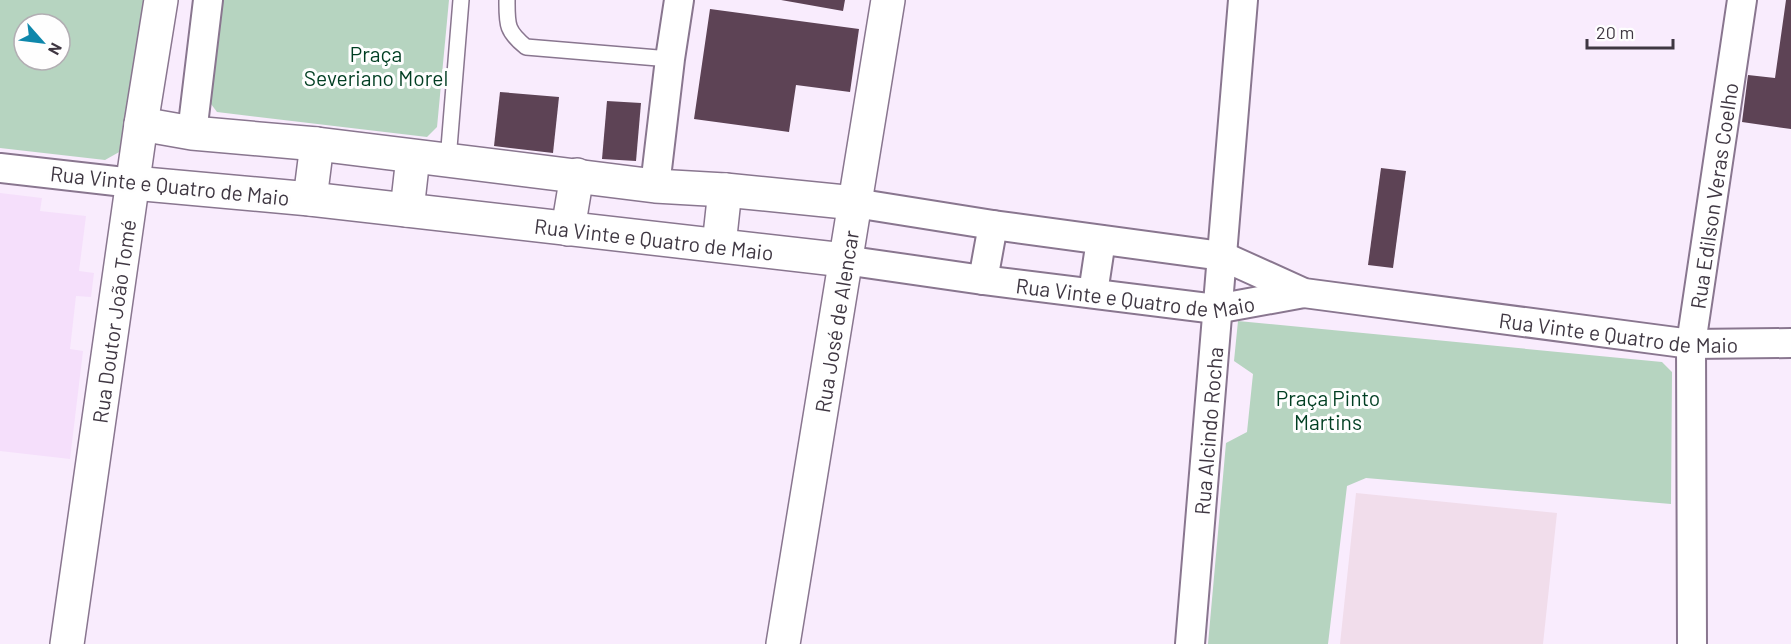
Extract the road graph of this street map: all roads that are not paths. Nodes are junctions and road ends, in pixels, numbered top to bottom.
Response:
1 (161, 0) edge
2 (208, 0) edge
3 (461, 0) edge
4 (507, 0) edge
5 (679, 0) edge
6 (888, 0) edge
7 (1243, 0) edge
8 (1742, 0) edge
9 (670, 59) junction
10 (141, 124) junction
11 (192, 134) junction
12 (317, 144) junction
13 (413, 157) junction
14 (448, 160) junction
15 (0, 168) edge
16 (577, 175) junction
17 (133, 183) junction
18 (656, 186) junction
19 (725, 190) junction
20 (310, 199) junction
21 (855, 203) junction
22 (407, 210) junction
23 (993, 225) junction
24 (568, 229) junction
25 (1101, 240) junction
26 (718, 245) junction
27 (1222, 256) junction
28 (844, 260) junction
29 (983, 280) junction
30 (1093, 293) junction
31 (1304, 293) junction
32 (1216, 309) junction
33 (1791, 343) edge
34 (1691, 344) junction
35 (67, 644) edge
36 (783, 644) edge
37 (1190, 644) edge
38 (1692, 644) edge

1 - 10 street, Rua Doutor João Tomé
2 - 11 street
3 - 14 lane
4 - 9 lane
5 - 9 street
6 - 21 street, Rua José de Alencar
7 - 27 street, Rua Alcindo Rocha
8 - 34 street, Rua Edilson Veras Coelho
9 - 18 street
10 - 11 street, Rua Vinte e Quatro de Maio
10 - 17 street, Rua Doutor João Tomé
11 - 12 street, Rua Vinte e Quatro de Maio
12 - 13 street, Rua Vinte e Quatro de Maio
12 - 20 street
13 - 14 street, Rua Vinte e Quatro de Maio
13 - 22 street
14 - 16 street, Rua Vinte e Quatro de Maio
15 - 17 street, Rua Vinte e Quatro de Maio
16 - 18 street, Rua Vinte e Quatro de Maio
16 - 24 street
17 - 20 street, Rua Vinte e Quatro de Maio
17 - 35 street, Rua Doutor João Tomé
18 - 19 street, Rua Vinte e Quatro de Maio
19 - 21 street, Rua Vinte e Quatro de Maio
19 - 26 street
20 - 22 street, Rua Vinte e Quatro de Maio
21 - 23 street, Rua Vinte e Quatro de Maio
21 - 28 street, Rua José de Alencar
22 - 24 street, Rua Vinte e Quatro de Maio
23 - 25 street, Rua Vinte e Quatro de Maio
23 - 29 street
24 - 26 street, Rua Vinte e Quatro de Maio
25 - 27 street, Rua Vinte e Quatro de Maio
25 - 30 street
26 - 28 street, Rua Vinte e Quatro de Maio
27 - 31 street, Rua Vinte e Quatro de Maio
27 - 32 street, Rua Alcindo Rocha
28 - 29 street, Rua Vinte e Quatro de Maio
28 - 36 street, Rua José de Alencar
29 - 30 street, Rua Vinte e Quatro de Maio
30 - 32 street, Rua Vinte e Quatro de Maio
31 - 32 street, Rua Vinte e Quatro de Maio
31 - 34 street, Rua Vinte e Quatro de Maio
32 - 37 street, Rua Alcindo Rocha
33 - 34 street, Rua Vinte e Quatro de Maio
34 - 38 street, Rua Edilson Veras Coelho

